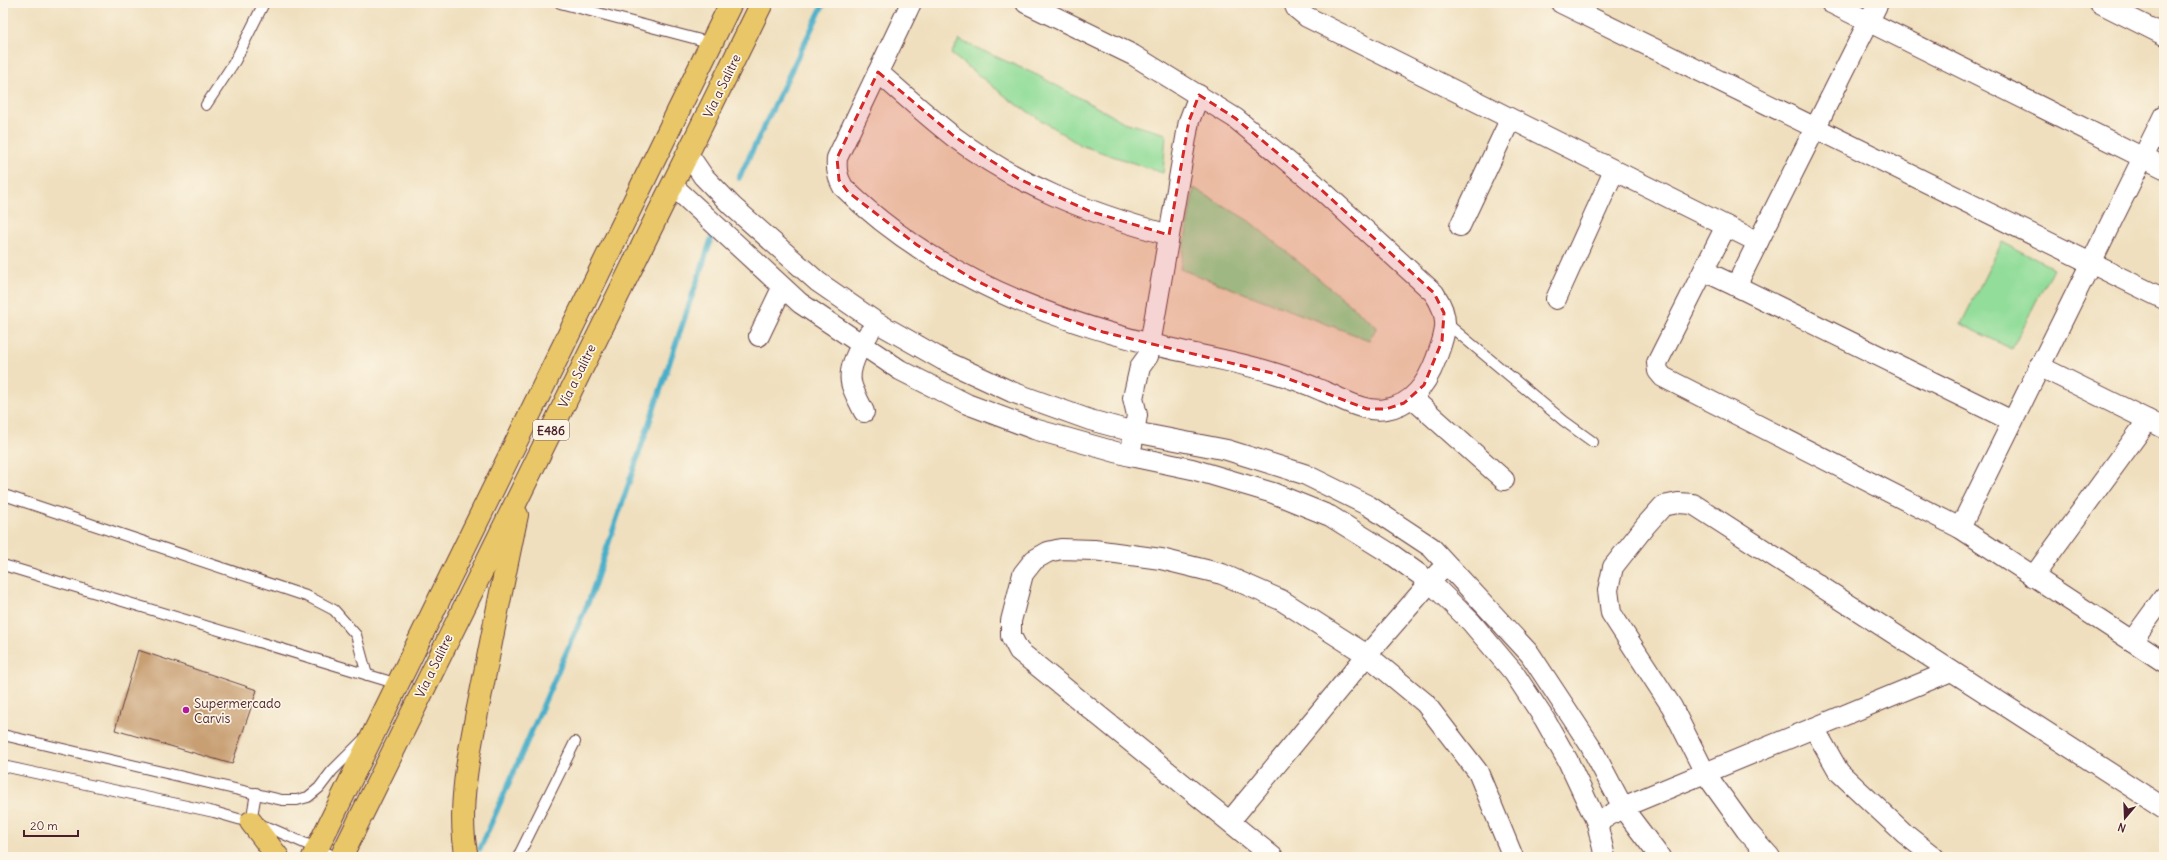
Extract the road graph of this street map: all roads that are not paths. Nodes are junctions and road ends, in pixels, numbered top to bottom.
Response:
1 (264, 3) edge
2 (560, 3) edge
3 (731, 3) edge
4 (762, 3) edge
5 (910, 3) edge
6 (1026, 3) edge
7 (1294, 3) edge
8 (1561, 3) edge
9 (1831, 3) edge
10 (1878, 3) edge
11 (2100, 3) edge
12 (1868, 22) junction
13 (2164, 35) edge
14 (712, 43) junction
15 (878, 72) junction
16 (1199, 95) junction
17 (206, 105) dead end
18 (2164, 115) edge
19 (1510, 120) junction
20 (1816, 128) junction
21 (688, 154) junction
22 (2143, 157) junction
23 (2164, 168) edge
24 (1614, 171) junction
25 (672, 185) junction
26 (1460, 226) dead end
27 (1726, 226) junction
28 (1169, 235) junction
29 (1758, 242) junction
30 (2090, 262) junction
31 (1704, 271) junction
32 (818, 282) junction
33 (1736, 286) junction
34 (782, 288) junction
35 (1556, 299) dead end
36 (2164, 299) edge
37 (800, 303) junction
38 (876, 322) junction
39 (1445, 322) junction
40 (759, 336) dead end
41 (862, 344) junction
42 (1149, 350) junction
43 (2039, 366) junction
44 (1412, 398) junction
45 (864, 412) dead end
46 (2012, 420) junction
47 (1135, 424) junction
48 (2156, 424) edge
49 (1593, 442) dead end
50 (1130, 456) junction
51 (1504, 480) dead end
52 (522, 487) junction
53 (7, 496) dead end
54 (1960, 528) junction
55 (1446, 562) junction
56 (3, 565) edge
57 (2033, 576) junction
58 (1430, 582) junction
59 (2164, 598) edge
60 (2132, 641) junction
61 (1367, 655) junction
62 (2164, 662) edge
63 (1951, 671) junction
64 (367, 675) junction
65 (398, 684) junction
66 (378, 724) junction
67 (1814, 728) junction
68 (3, 735) edge
69 (575, 742) dead end
70 (3, 766) edge
71 (1705, 773) junction
72 (256, 793) junction
73 (1623, 807) junction
74 (2164, 808) edge
75 (1230, 821) junction
76 (251, 822) junction
77 (1597, 823) junction
78 (322, 854) edge
79 (278, 857) edge
80 (341, 857) edge
81 (467, 857) edge
82 (518, 857) edge
83 (1273, 857) edge
84 (1513, 857) edge
85 (1605, 857) edge
86 (1660, 857) edge
87 (1770, 857) edge
88 (1934, 857) edge

1 - 17 lane
2 - 14 lane
3 - 14 main road, Vía a Salitre / E486
4 - 21 main road, Vía a Salitre / E486
5 - 15 street
6 - 16 street
7 - 19 street
8 - 20 street
9 - 12 street
10 - 12 street
11 - 13 street
12 - 20 street
12 - 22 street
14 - 65 main road, Vía a Salitre / E486
15 - 28 street
15 - 42 street
16 - 28 street
16 - 39 street
18 - 22 street
19 - 24 street
19 - 26 street
20 - 29 street
20 - 30 street
21 - 25 main road, Vía a Salitre / E486
21 - 32 street
22 - 23 street
22 - 30 street
24 - 27 street
24 - 35 street
25 - 34 street
25 - 52 main road, Vía a Salitre / E486
27 - 29 street
27 - 31 street
28 - 42 street
29 - 33 street
30 - 36 street
30 - 43 street
31 - 33 street
31 - 54 street
32 - 37 street
32 - 38 street
33 - 46 street
34 - 37 street
34 - 40 street
37 - 41 street
38 - 41 street
38 - 47 street
39 - 44 street
39 - 49 lane
41 - 45 street
41 - 50 street
42 - 44 street
42 - 47 street
43 - 46 street
43 - 48 street
44 - 51 street
46 - 54 street
47 - 50 street
47 - 55 street
48 - 57 street
50 - 58 street
52 - 80 main road, Vía a Salitre / E486
52 - 81 main road
53 - 64 lane
54 - 57 street
55 - 58 street
55 - 73 street
56 - 64 lane
57 - 60 street
58 - 61 street
58 - 77 street
59 - 60 street
60 - 62 street
61 - 75 street
61 - 75 street
61 - 84 street
63 - 67 street
63 - 71 street
63 - 74 street
64 - 65 lane
65 - 66 main road, Vía a Salitre / E486
66 - 72 lane
66 - 78 main road, Vía a Salitre / E486
67 - 71 street
67 - 88 street
68 - 72 lane
69 - 82 lane
70 - 76 lane
71 - 73 street
71 - 87 street
72 - 76 lane
73 - 77 street
73 - 86 street
75 - 83 street
76 - 78 lane
76 - 79 main road
77 - 85 street

